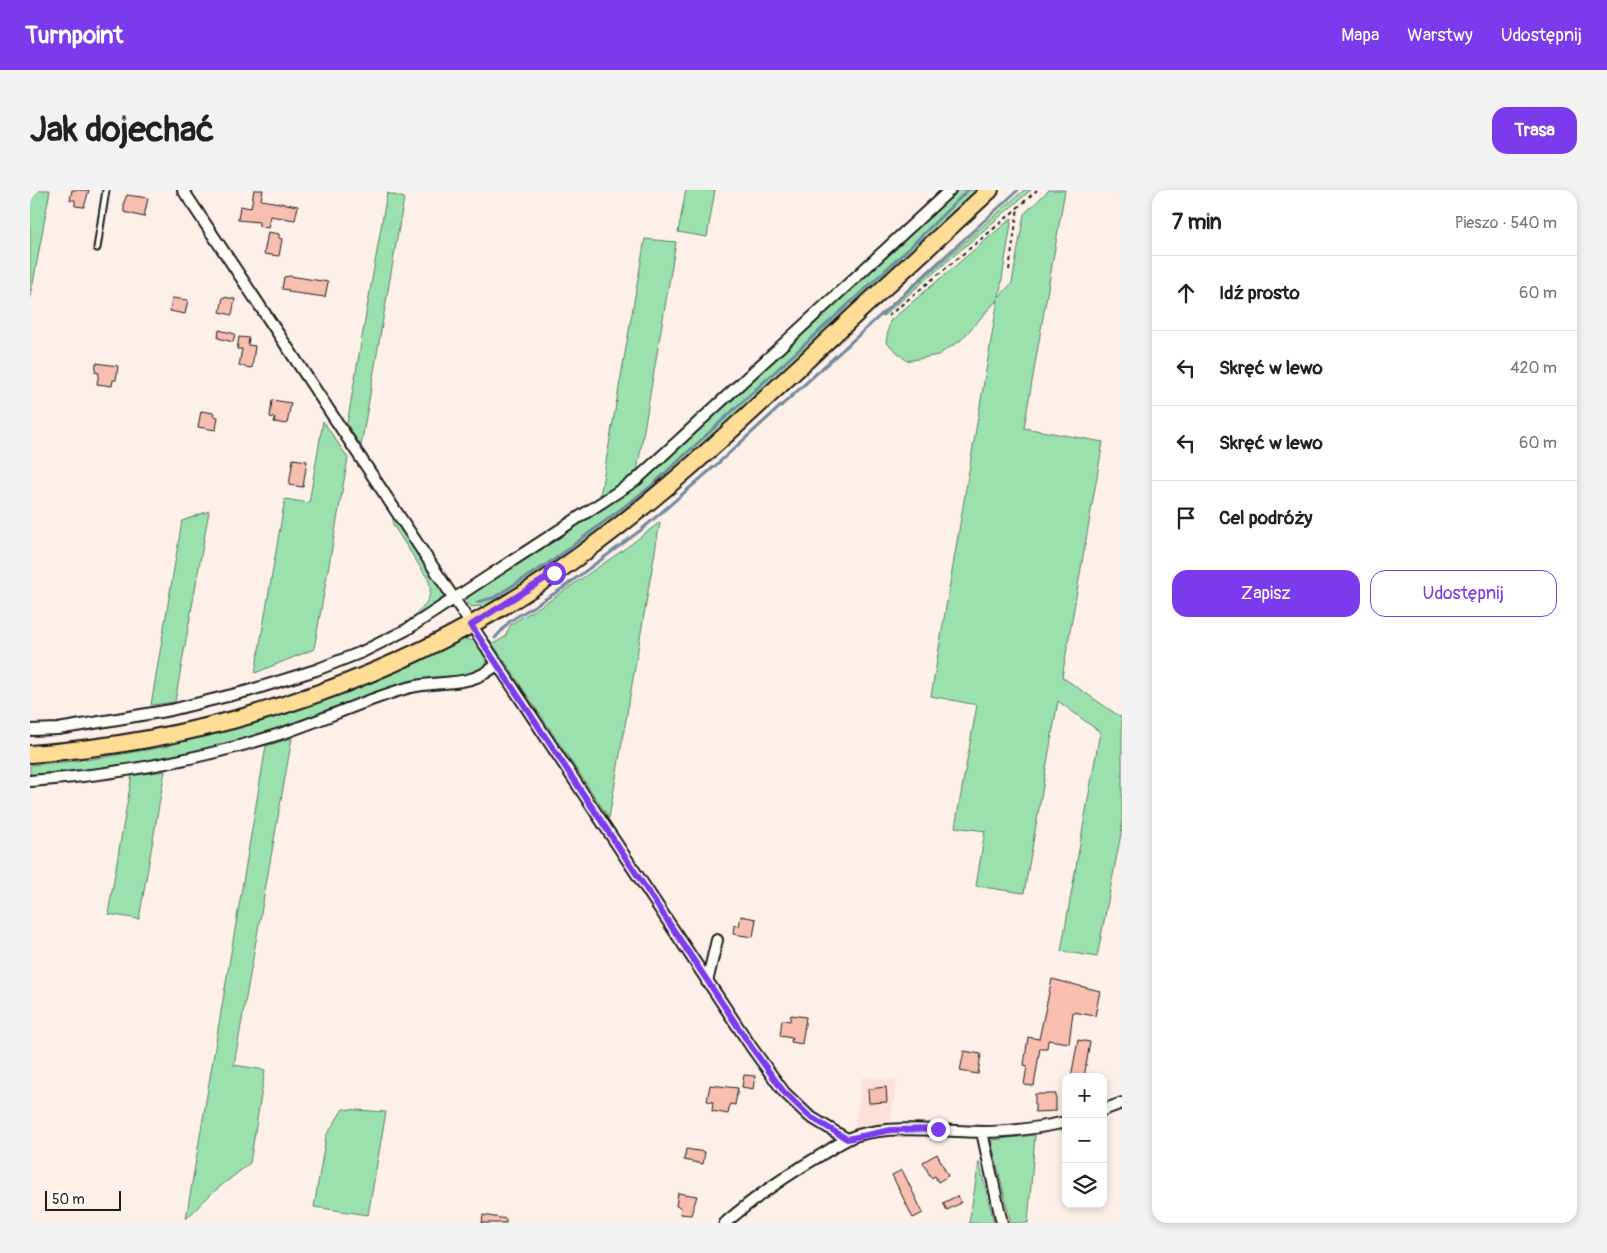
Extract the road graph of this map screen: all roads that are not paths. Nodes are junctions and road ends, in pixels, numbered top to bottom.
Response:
1 (106, 190) edge
2 (183, 190) edge
3 (950, 190) edge
4 (990, 190) edge
5 (97, 248) dead end
6 (454, 599) junction
7 (471, 625) junction
8 (497, 664) junction
9 (30, 730) edge
10 (30, 754) edge
11 (30, 781) edge
12 (716, 940) dead end
13 (707, 982) junction
14 (1122, 1103) edge
15 (1107, 1109) edge
16 (1062, 1123) edge
17 (982, 1132) junction
18 (847, 1139) junction
19 (725, 1223) edge
20 (1002, 1223) edge

1 - 5 lane
2 - 6 street
3 - 6 street
4 - 7 main road
6 - 7 street
6 - 9 street
7 - 8 street
7 - 10 main road
8 - 11 street
8 - 13 street
12 - 13 street
13 - 18 street
14 - 15 street
16 - 17 street
17 - 18 street
17 - 20 street
18 - 19 street

